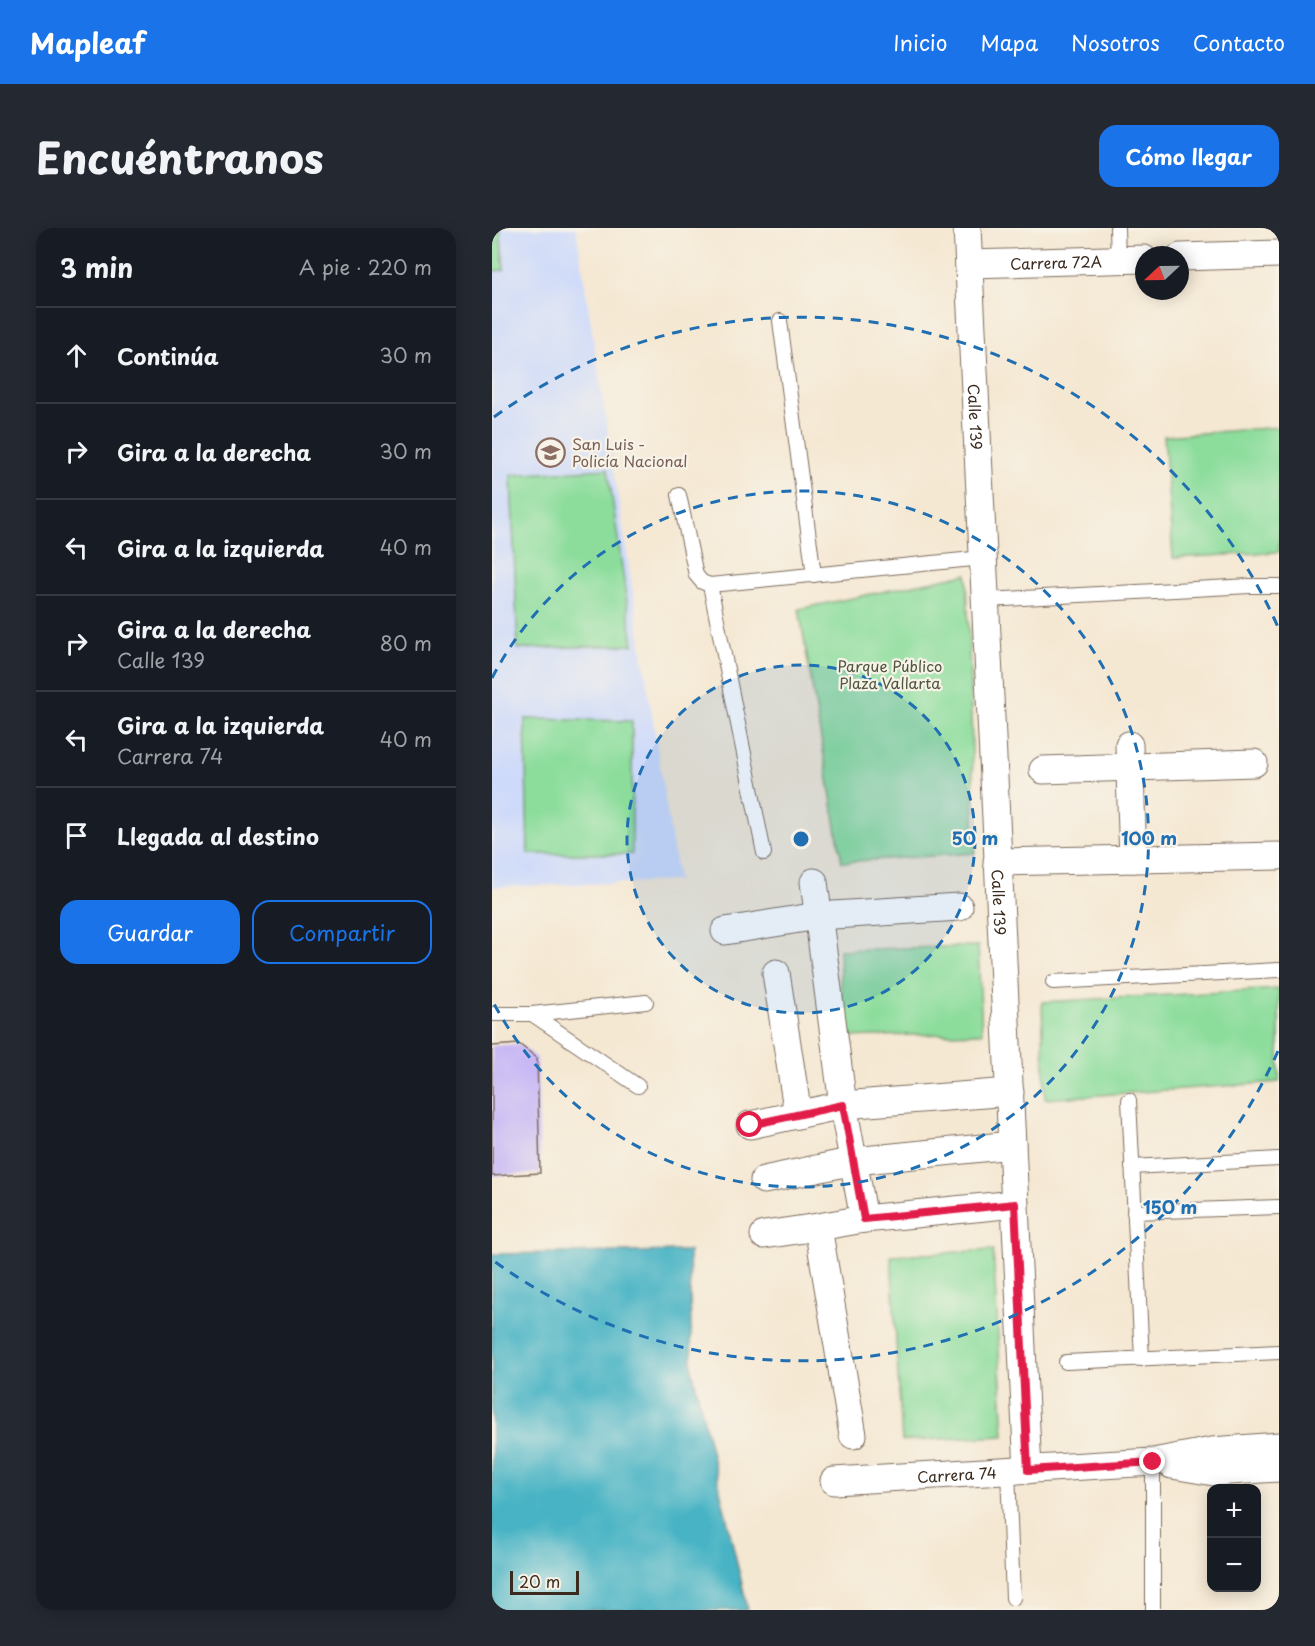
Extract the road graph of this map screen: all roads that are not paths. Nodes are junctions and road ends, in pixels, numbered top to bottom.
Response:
1 (967, 228) edge
2 (1117, 228) edge
3 (1279, 254) edge
4 (1189, 257) edge
5 (1131, 259) edge
6 (969, 264) junction
7 (780, 321) dead end
8 (679, 495) dead end
9 (983, 558) junction
10 (814, 575) junction
11 (1279, 576) edge
12 (710, 585) junction
13 (1250, 586) junction
14 (1279, 586) edge
15 (985, 600) junction
16 (1129, 756) junction
17 (1254, 763) dead end
18 (1043, 770) dead end
19 (764, 853) dead end
20 (1279, 856) edge
21 (1133, 859) junction
22 (997, 862) junction
23 (814, 882) dead end
24 (958, 907) dead end
25 (818, 916) junction
26 (725, 931) dead end
27 (1279, 970) edge
28 (776, 973) dead end
29 (1053, 982) dead end
30 (646, 1002) dead end
31 (492, 1014) edge
32 (532, 1014) junction
33 (638, 1086) dead end
34 (1010, 1092) junction
35 (1129, 1100) dead end
36 (843, 1105) junction
37 (798, 1115) junction
38 (750, 1125) dead end
39 (1012, 1145) junction
40 (1279, 1159) edge
41 (854, 1161) junction
42 (1132, 1167) junction
43 (764, 1179) dead end
44 (1015, 1204) junction
45 (1279, 1207) edge
46 (1134, 1212) junction
47 (864, 1219) junction
48 (818, 1227) junction
49 (764, 1235) dead end
50 (1279, 1352) edge
51 (1142, 1359) junction
52 (1066, 1362) dead end
53 (853, 1435) dead end
54 (1279, 1446) edge
55 (1153, 1462) junction
56 (1279, 1468) edge
57 (1018, 1470) junction
58 (834, 1481) dead end
59 (1013, 1598) dead end
60 (1153, 1610) edge

1 - 6 street, Calle 139
2 - 5 lane
3 - 4 street
5 - 6 street, Carrera 72A
6 - 9 street, Calle 139
7 - 10 lane
8 - 12 lane
9 - 10 lane
9 - 15 street, Calle 139
10 - 12 lane
11 - 13 lane
12 - 19 lane
13 - 14 lane
13 - 15 lane
15 - 22 street, Calle 139
16 - 17 street
16 - 18 street
16 - 21 street
20 - 21 street
21 - 22 street
22 - 34 street, Calle 139
23 - 25 street
24 - 25 street
25 - 26 street
25 - 36 street
27 - 29 lane
28 - 37 street
30 - 32 lane
31 - 32 lane
32 - 33 lane
34 - 36 street
34 - 39 street, Calle 139
35 - 42 lane
36 - 37 street
36 - 41 street
37 - 38 street
39 - 41 street
39 - 44 street, Calle 139
40 - 42 lane
41 - 43 street
41 - 47 street
42 - 46 lane
44 - 47 street
44 - 57 street, Calle 139
45 - 46 lane
46 - 51 lane
47 - 48 street
48 - 49 street
48 - 53 street
50 - 51 lane
51 - 52 lane
54 - 55 street, Carrera 74
55 - 56 street, Carrera 74
55 - 57 street, Carrera 74
55 - 60 lane
57 - 58 street, Carrera 74
57 - 59 lane

